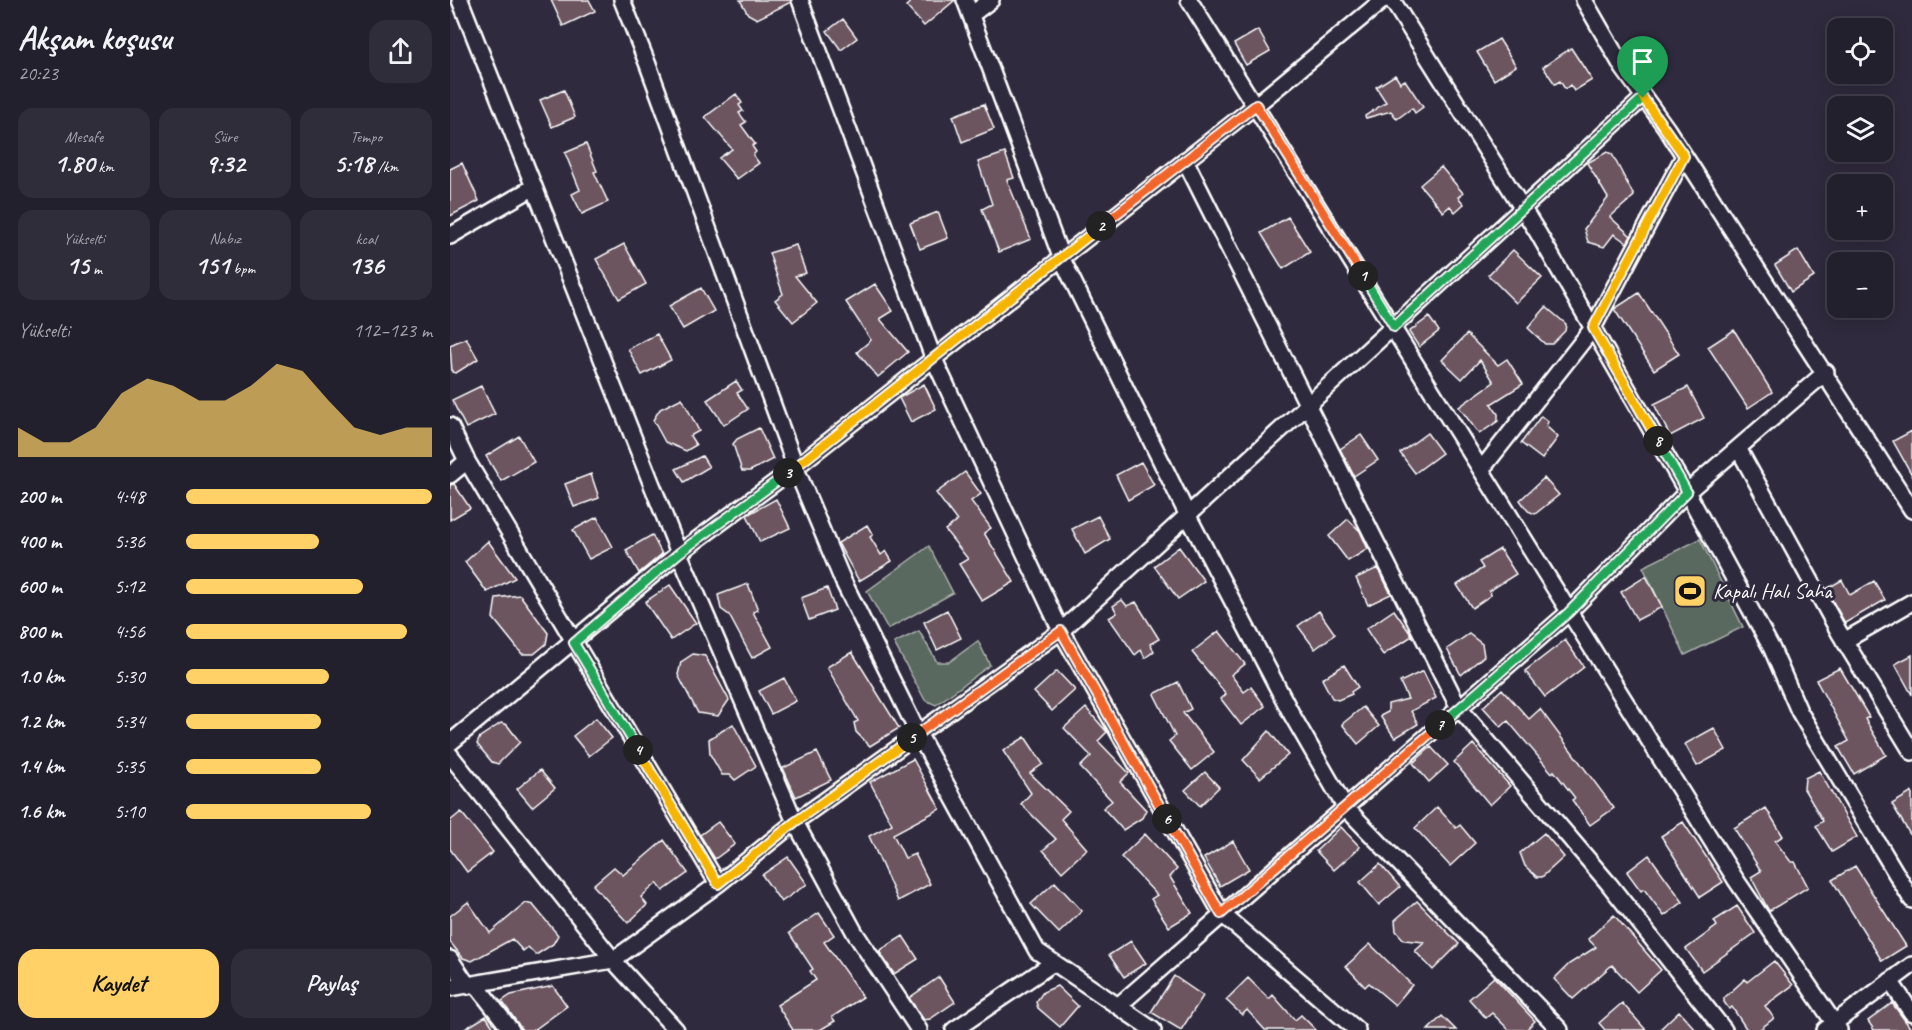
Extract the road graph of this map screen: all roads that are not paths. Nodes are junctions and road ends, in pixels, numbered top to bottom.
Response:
1 (460, 0) edge
2 (622, 0) edge
3 (800, 0) edge
4 (965, 0) edge
5 (991, 0) edge
6 (1189, 0) edge
7 (1383, 0) edge
8 (1392, 0) edge
9 (1584, 0) edge
10 (970, 15) junction
11 (1643, 98) junction
12 (1256, 105) junction
13 (1684, 156) junction
14 (1185, 160) junction
15 (534, 187) junction
16 (1523, 208) junction
17 (450, 236) edge
18 (1061, 257) junction
19 (1394, 327) junction
20 (1593, 328) junction
21 (933, 357) junction
22 (1826, 372) junction
23 (1307, 407) junction
24 (450, 426) edge
25 (1738, 448) junction
26 (467, 461) junction
27 (796, 467) junction
28 (1481, 470) junction
29 (450, 476) edge
30 (1687, 492) junction
31 (1912, 510) edge
32 (1188, 516) junction
33 (679, 553) junction
34 (1912, 602) edge
35 (1568, 613) junction
36 (1061, 631) junction
37 (1844, 641) junction
38 (574, 643) junction
39 (1459, 708) junction
40 (918, 733) junction
41 (450, 743) edge
42 (1912, 752) edge
43 (450, 755) edge
44 (1345, 807) junction
45 (795, 822) junction
46 (718, 884) junction
47 (1912, 900) edge
48 (1221, 914) junction
49 (450, 959) edge
50 (613, 960) junction
51 (1053, 963) junction
52 (1912, 965) edge
53 (1890, 981) junction
54 (472, 985) junction
55 (450, 988) edge
56 (1118, 1006) junction
57 (1912, 1013) edge
58 (1833, 1028) edge
59 (511, 1030) edge
60 (676, 1030) edge
61 (919, 1030) edge
62 (954, 1030) edge
63 (1153, 1030) edge
64 (1357, 1030) edge
65 (1560, 1030) edge
66 (1724, 1030) edge

1 - 15 street
2 - 27 street
3 - 21 street
4 - 10 street
5 - 10 street
6 - 12 street
7 - 12 street
8 - 16 street
9 - 11 street
10 - 18 street
11 - 13 street
11 - 16 street
12 - 14 street
12 - 19 street
13 - 20 street
13 - 22 street
14 - 18 street
14 - 23 street
15 - 17 street
15 - 33 street
16 - 19 street
16 - 20 street
18 - 21 street
18 - 32 street
19 - 23 street
19 - 28 street
20 - 28 street
20 - 30 street
21 - 27 street
21 - 36 street
22 - 25 street
22 - 31 street
23 - 32 street
23 - 39 street
24 - 26 street
25 - 30 street
25 - 37 street
26 - 29 street
26 - 38 street
27 - 33 street
27 - 40 street
28 - 35 street
30 - 35 street
30 - 47 street
32 - 36 street
32 - 44 street
33 - 38 street
33 - 45 street
34 - 37 street
35 - 39 street
35 - 58 street
36 - 40 street
36 - 48 street
37 - 42 street
38 - 41 street
38 - 46 street
39 - 44 street
39 - 66 street
40 - 45 street
40 - 51 street
43 - 50 street
44 - 48 street
44 - 65 street
45 - 46 street
45 - 61 street
46 - 50 street
48 - 56 street
48 - 64 street
49 - 54 street
50 - 54 street
50 - 60 street
51 - 56 street
51 - 62 street
52 - 53 street
53 - 57 street
53 - 58 street
54 - 55 street
54 - 59 street
56 - 63 street

